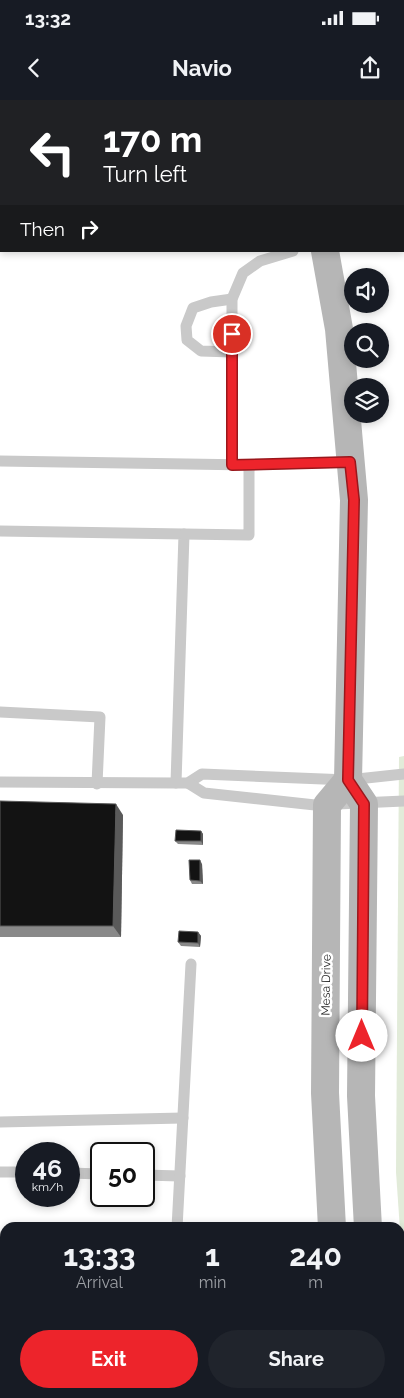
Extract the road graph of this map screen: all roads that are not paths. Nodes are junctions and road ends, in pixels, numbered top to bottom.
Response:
1 (290, 252) edge
2 (325, 252) edge
3 (232, 299) junction
4 (232, 352) junction
5 (0, 461) edge
6 (350, 462) junction
7 (232, 465) junction
8 (249, 465) junction
9 (0, 531) edge
10 (184, 534) junction
11 (0, 712) edge
12 (404, 774) edge
13 (0, 782) edge
14 (182, 783) junction
15 (97, 784) junction
16 (346, 798) junction
17 (404, 801) edge
18 (191, 964) dead end
19 (183, 1118) junction
20 (0, 1122) edge
21 (0, 1172) edge
22 (15, 1172) edge
23 (155, 1175) edge
24 (180, 1176) junction
25 (177, 1222) edge
26 (332, 1222) edge
27 (368, 1222) edge

1 - 3 lane
2 - 6 main road, Mesa Drive
3 - 4 lane
3 - 4 lane
4 - 7 lane
5 - 7 lane
6 - 8 lane
6 - 16 main road, Mesa Drive
7 - 8 lane
8 - 10 lane
9 - 10 lane
10 - 14 lane
11 - 15 lane
12 - 16 lane
13 - 15 lane
14 - 15 lane
14 - 16 lane
14 - 16 lane
16 - 17 lane
16 - 26 main road, Mesa Drive
16 - 27 main road, Mesa Drive
18 - 19 lane
19 - 20 lane
19 - 24 lane
21 - 22 lane
23 - 24 lane
24 - 25 lane

